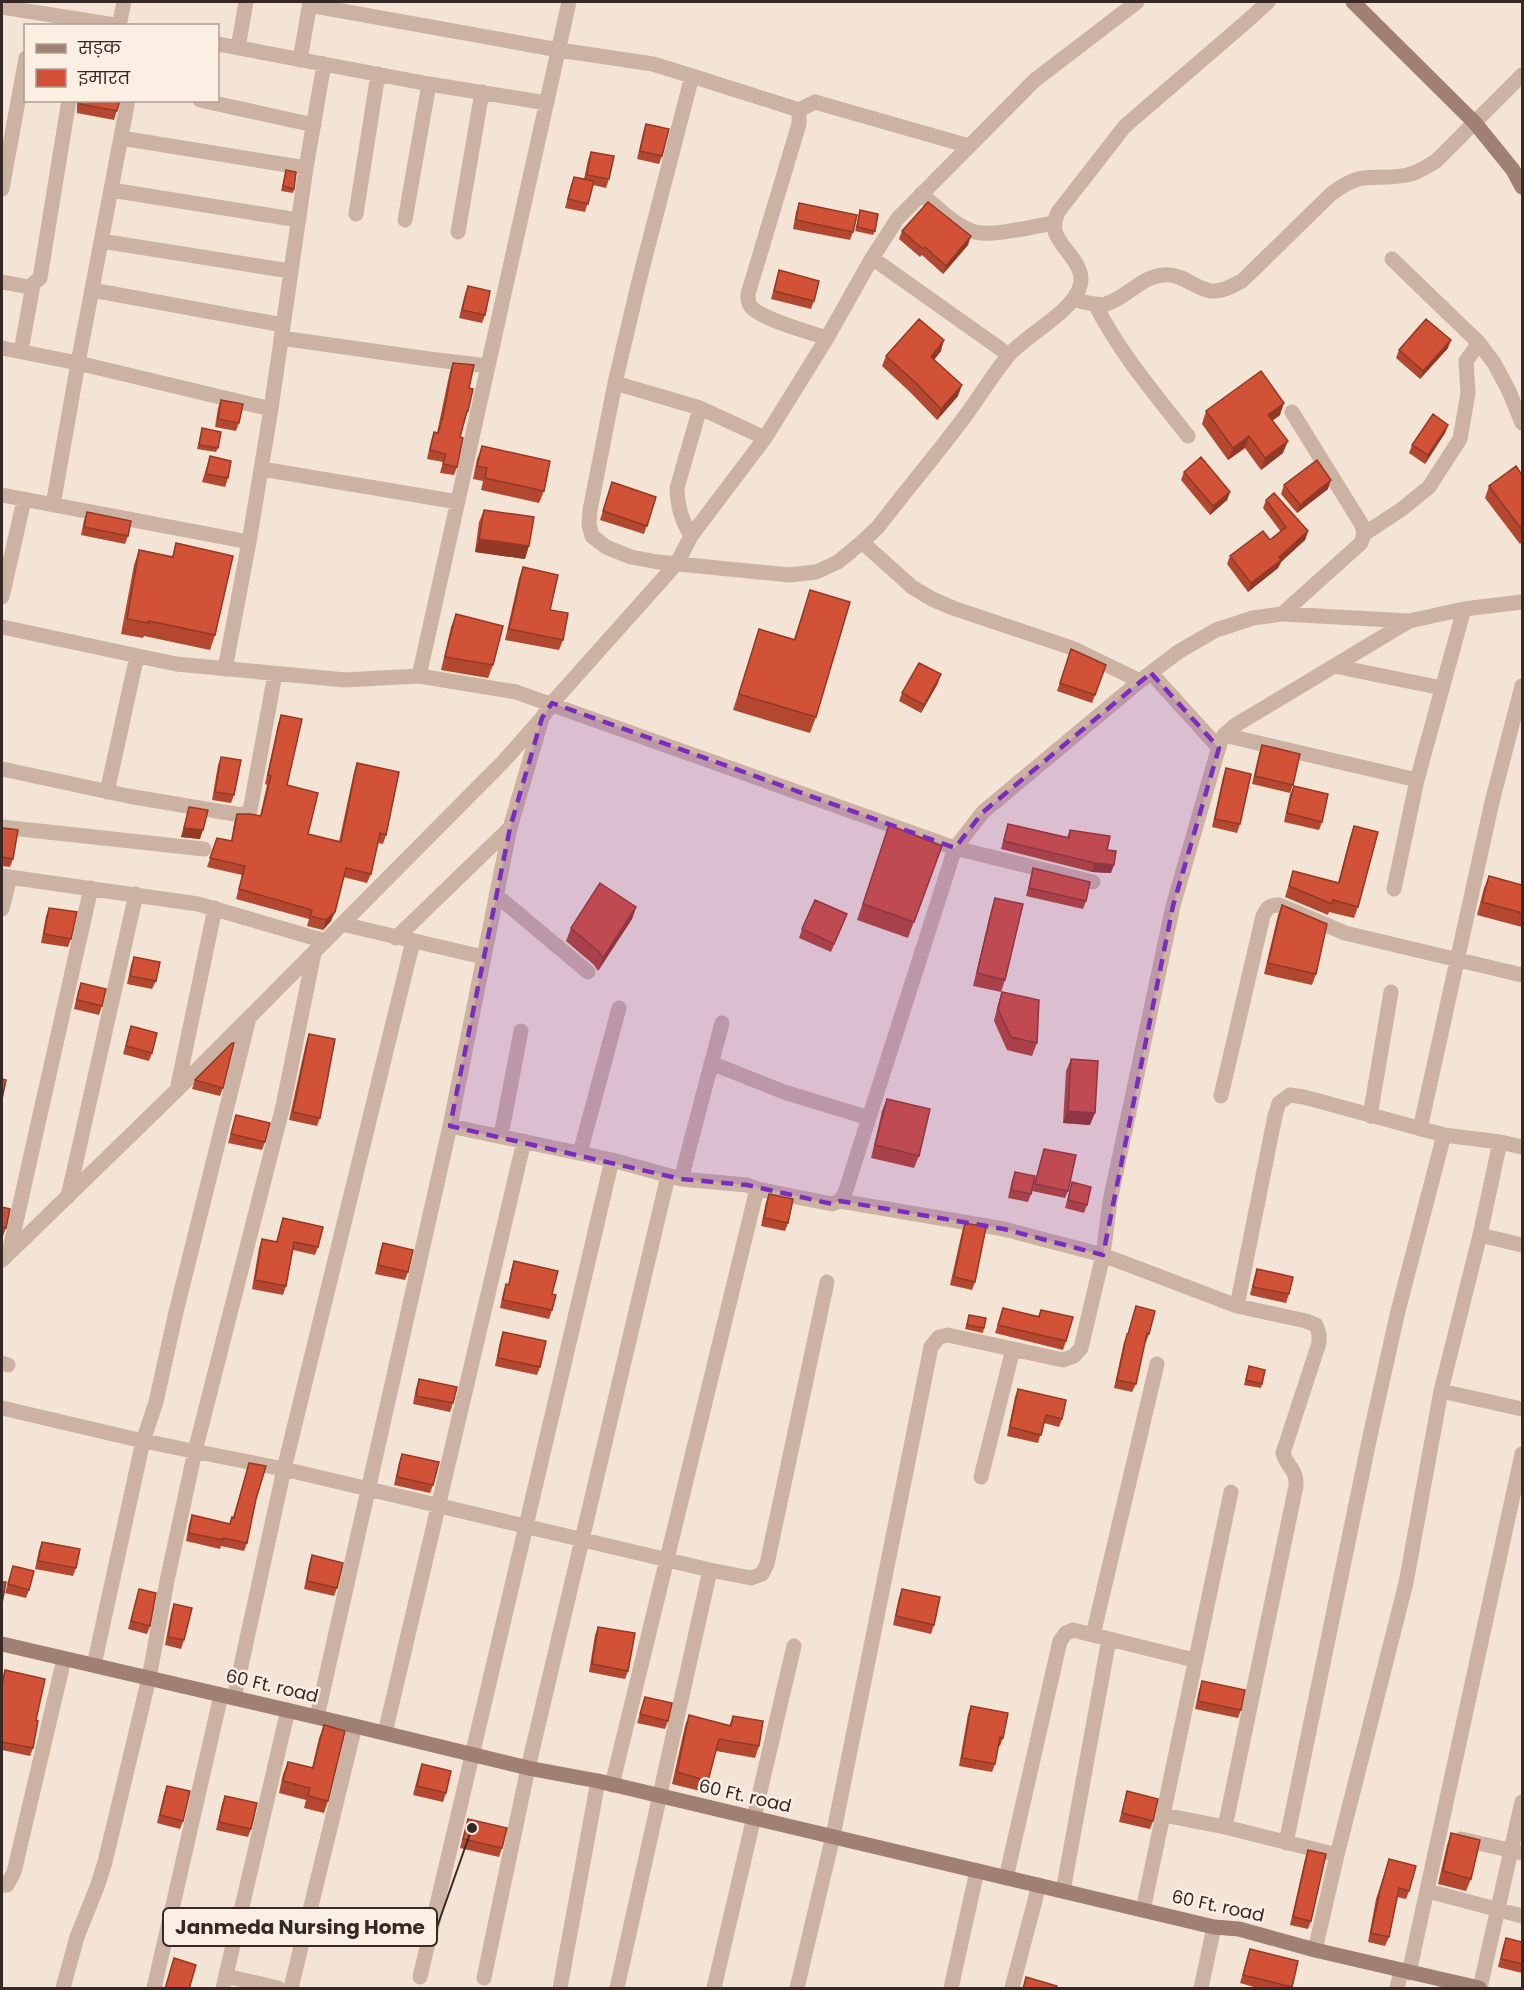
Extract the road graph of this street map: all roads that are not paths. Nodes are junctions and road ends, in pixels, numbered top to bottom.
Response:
1 (124, 2) edge
2 (246, 2) edge
3 (569, 2) edge
4 (1137, 2) edge
5 (1268, 2) edge
6 (1353, 2) edge
7 (309, 3) edge
8 (2, 7) edge
9 (33, 19) edge
10 (106, 24) edge
11 (120, 24) edge
12 (219, 44) edge
13 (238, 48) junction
14 (559, 50) junction
15 (300, 60) junction
16 (324, 64) junction
17 (24, 69) edge
18 (378, 74) junction
19 (1522, 75) edge
20 (692, 76) junction
21 (429, 84) junction
22 (482, 92) junction
23 (69, 102) edge
24 (128, 102) edge
25 (209, 102) edge
26 (547, 103) junction
27 (799, 110) junction
28 (1475, 123) junction
29 (314, 125) junction
30 (121, 138) junction
31 (969, 146) junction
32 (306, 168) junction
33 (1522, 187) edge
34 (2, 189) edge
35 (111, 190) junction
36 (921, 194) junction
37 (356, 214) dead end
38 (299, 220) junction
39 (405, 220) dead end
40 (1054, 223) junction
41 (459, 232) dead end
42 (101, 241) junction
43 (872, 258) junction
44 (1392, 259) dead end
45 (290, 272) junction
46 (2, 282) edge
47 (33, 285) junction
48 (92, 290) junction
49 (1075, 300) junction
50 (1095, 304) junction
51 (282, 332) junction
52 (827, 338) junction
53 (1479, 343) junction
54 (2, 348) edge
55 (21, 351) junction
56 (1009, 355) junction
57 (78, 363) junction
58 (488, 366) junction
59 (615, 383) junction
60 (700, 408) junction
61 (271, 410) junction
62 (1292, 412) dead end
63 (1522, 423) edge
64 (1188, 436) dead end
65 (765, 438) junction
66 (262, 469) junction
67 (2, 495) edge
68 (24, 500) junction
69 (458, 502) junction
70 (53, 505) junction
71 (1364, 534) junction
72 (691, 536) junction
73 (249, 542) junction
74 (862, 542) junction
75 (6, 562) edge
76 (677, 563) junction
77 (2, 597) edge
78 (1522, 602) edge
79 (1464, 609) junction
80 (1282, 614) junction
81 (1409, 621) junction
82 (2, 627) edge
83 (137, 656) junction
84 (1334, 666) junction
85 (225, 669) junction
86 (275, 674) junction
87 (419, 676) junction
88 (1146, 677) junction
89 (1522, 686) edge
90 (1442, 688) junction
91 (552, 703) junction
92 (542, 718) junction
93 (1222, 742) junction
94 (2, 768) edge
95 (1417, 780) junction
96 (108, 792) junction
97 (2, 827) edge
98 (510, 828) junction
99 (955, 848) junction
100 (204, 849) dead end
101 (6, 876) edge
102 (1093, 882) dead end
103 (91, 888) junction
104 (1394, 889) dead end
105 (136, 894) junction
106 (496, 895) junction
107 (215, 908) junction
108 (2, 909) edge
109 (342, 924) junction
110 (396, 938) junction
111 (325, 941) junction
112 (412, 941) junction
113 (314, 953) junction
114 (483, 957) junction
115 (1456, 959) junction
116 (588, 972) dead end
117 (1522, 975) edge
118 (1392, 992) dead end
119 (619, 1008) dead end
120 (249, 1017) junction
121 (722, 1023) dead end
122 (521, 1031) dead end
123 (711, 1063) junction
124 (177, 1090) junction
125 (1221, 1096) dead end
126 (1370, 1116) junction
127 (869, 1118) junction
128 (450, 1126) junction
129 (1420, 1129) junction
130 (501, 1135) junction
131 (1444, 1135) junction
132 (524, 1141) junction
133 (1500, 1142) junction
134 (1522, 1147) edge
135 (580, 1153) junction
136 (612, 1160) junction
137 (674, 1178) junction
138 (757, 1189) junction
139 (68, 1197) junction
140 (840, 1201) junction
141 (1480, 1235) junction
142 (1522, 1245) edge
143 (1103, 1255) junction
144 (5, 1256) edge
145 (827, 1282) dead end
146 (1237, 1306) junction
147 (1013, 1349) junction
148 (1157, 1365) dead end
149 (1441, 1391) junction
150 (2, 1408) edge
151 (1522, 1409) edge
152 (143, 1441) junction
153 (195, 1451) junction
154 (1522, 1455) edge
155 (284, 1469) junction
156 (981, 1477) dead end
157 (368, 1488) junction
158 (1231, 1492) dead end
159 (439, 1504) junction
160 (526, 1525) junction
161 (582, 1539) junction
162 (667, 1558) junction
163 (710, 1570) junction
164 (1093, 1635) junction
165 (1109, 1639) junction
166 (2, 1644) edge
167 (794, 1646) dead end
168 (64, 1659) junction
169 (1194, 1660) junction
170 (94, 1665) junction
171 (149, 1678) junction
172 (228, 1696) junction
173 (288, 1710) junction
174 (317, 1717) junction
175 (355, 1726) junction
176 (385, 1733) junction
177 (472, 1754) junction
178 (528, 1768) junction
179 (605, 1783) junction
180 (660, 1796) junction
181 (1522, 1802) edge
182 (1164, 1815) junction
183 (754, 1819) junction
184 (1225, 1827) junction
185 (1441, 1834) junction
186 (833, 1836) junction
187 (1286, 1843) junction
188 (1517, 1852) edge
189 (1337, 1855) junction
190 (977, 1870) junction
191 (1006, 1878) junction
192 (2, 1886) edge
193 (1039, 1886) junction
194 (1063, 1891) junction
195 (1428, 1891) junction
196 (1143, 1910) junction
197 (1498, 1910) junction
198 (1522, 1916) edge
199 (1214, 1926) junction
200 (1315, 1950) junction
201 (1405, 1972) junction
202 (420, 1977) dead end
203 (484, 1978) dead end
204 (225, 1982) edge
205 (63, 1989) edge
206 (154, 1989) edge
207 (278, 1989) edge
208 (291, 1989) edge
209 (561, 1989) edge
210 (617, 1989) edge
211 (714, 1989) edge
212 (797, 1989) edge
213 (951, 1989) edge
214 (1012, 1989) edge
215 (1201, 1989) edge
216 (1397, 1989) edge
217 (1479, 1989) edge

1 - 11 street
2 - 13 street
3 - 14 street
4 - 31 street
5 - 40 street
6 - 28 street
7 - 14 street
7 - 15 street
8 - 9 street
9 - 10 street
12 - 13 street
13 - 15 street
14 - 20 street
14 - 26 street
15 - 16 street
16 - 18 street
16 - 29 street
17 - 34 street
18 - 21 street
18 - 37 street
19 - 28 street
20 - 27 street
20 - 59 street
21 - 22 street
21 - 39 street
22 - 26 street
22 - 41 street
23 - 47 street
24 - 30 street
25 - 29 street
26 - 58 street
27 - 31 street
27 - 52 street
28 - 33 street
28 - 50 street
29 - 32 street
30 - 32 street
30 - 35 street
31 - 36 street
32 - 38 street
35 - 38 street
35 - 42 street
36 - 40 street
36 - 43 street
38 - 45 street
40 - 49 street
42 - 45 street
42 - 48 street
43 - 52 street
43 - 56 street
44 - 53 street
45 - 51 street
46 - 47 street
47 - 55 street
48 - 51 street
48 - 57 street
49 - 50 street
49 - 56 street
50 - 64 street
51 - 58 street
51 - 61 street
52 - 65 street
53 - 63 street
53 - 71 street
54 - 55 street
55 - 57 street
56 - 74 street
57 - 61 street
57 - 70 street
58 - 69 street
59 - 60 street
59 - 76 street
60 - 65 street
60 - 72 street
61 - 66 street
62 - 71 street
65 - 72 street
66 - 69 street
66 - 73 street
67 - 68 street
68 - 70 street
68 - 75 street
69 - 87 street
70 - 73 street
71 - 80 street
72 - 76 street
73 - 85 street
74 - 76 street
74 - 88 street
75 - 77 street
76 - 91 street
78 - 79 street
79 - 81 street
79 - 90 street
80 - 81 street
80 - 88 street
81 - 84 street
82 - 83 street
83 - 85 street
83 - 96 street
84 - 90 street
84 - 93 street
85 - 86 street
86 - 87 street
86 - 96 street
87 - 91 street
88 - 93 street
88 - 99 street
89 - 115 street
90 - 95 street
91 - 92 street
91 - 99 street
92 - 98 street
92 - 109 street
93 - 95 street
93 - 143 street
94 - 96 street
95 - 104 street
97 - 100 street
98 - 106 street
98 - 110 street
99 - 102 street
99 - 127 street
101 - 103 street
101 - 108 street
103 - 105 street
103 - 144 street
105 - 107 street
105 - 139 street
106 - 114 street
106 - 116 street
107 - 111 street
107 - 124 street
109 - 110 street
109 - 111 street
110 - 112 street
111 - 113 street
112 - 114 street
112 - 155 street
113 - 120 street
113 - 153 street
114 - 128 street
115 - 117 street
115 - 125 street
115 - 129 street
118 - 126 street
119 - 135 street
120 - 124 street
120 - 152 street
121 - 123 street
122 - 130 street
123 - 127 street
123 - 137 street
124 - 139 street
126 - 129 street
126 - 146 street
127 - 140 street
128 - 130 street
128 - 157 street
129 - 131 street
130 - 132 street
131 - 133 street
131 - 187 street
132 - 135 street
132 - 159 street
133 - 134 street
133 - 141 street
135 - 136 street
136 - 137 street
136 - 160 street
137 - 138 street
137 - 161 street
138 - 140 street
138 - 162 street
139 - 144 street
140 - 143 street
141 - 142 street
141 - 149 street
143 - 146 street
143 - 147 street
145 - 163 street
146 - 184 street
147 - 156 street
147 - 186 street
148 - 164 street
149 - 151 street
149 - 189 street
150 - 152 street
152 - 153 street
152 - 170 street
153 - 155 street
153 - 171 street
154 - 185 street
155 - 157 street
155 - 172 street
157 - 159 street
157 - 174 street
158 - 169 street
159 - 160 street
159 - 176 street
160 - 161 street
160 - 177 street
161 - 162 street
161 - 178 street
162 - 163 street
162 - 179 street
163 - 180 street
164 - 165 street
164 - 191 street
165 - 169 street
165 - 194 street
166 - 168 street, 60 Ft. road
167 - 183 street
168 - 170 street, 60 Ft. road
168 - 192 street
169 - 182 street
170 - 171 street, 60 Ft. road
171 - 172 street, 60 Ft. road
171 - 205 street
172 - 173 street, 60 Ft. road
172 - 206 street
173 - 174 street, 60 Ft. road
173 - 204 street
174 - 175 street, 60 Ft. road
175 - 176 street, 60 Ft. road
175 - 208 street
176 - 177 street, 60 Ft. road
177 - 178 street, 60 Ft. road
177 - 202 street
178 - 179 street, 60 Ft. road
178 - 203 street
179 - 180 street, 60 Ft. road
179 - 209 street
180 - 183 street, 60 Ft. road
180 - 210 street
181 - 188 street
182 - 184 street
182 - 196 street
183 - 186 street, 60 Ft. road
183 - 211 street
184 - 187 street
185 - 188 street
185 - 195 street
186 - 190 street, 60 Ft. road
186 - 212 street
187 - 189 street
188 - 197 street
189 - 200 street
190 - 191 street, 60 Ft. road
190 - 213 street
191 - 193 street, 60 Ft. road
193 - 194 street, 60 Ft. road
193 - 214 street
194 - 196 street, 60 Ft. road
195 - 197 street
195 - 201 street
196 - 199 street, 60 Ft. road
197 - 198 street
197 - 217 street
199 - 200 street, 60 Ft. road
199 - 215 street
200 - 201 street, 60 Ft. road
201 - 216 street
201 - 217 street, 60 Ft. road
204 - 207 street

